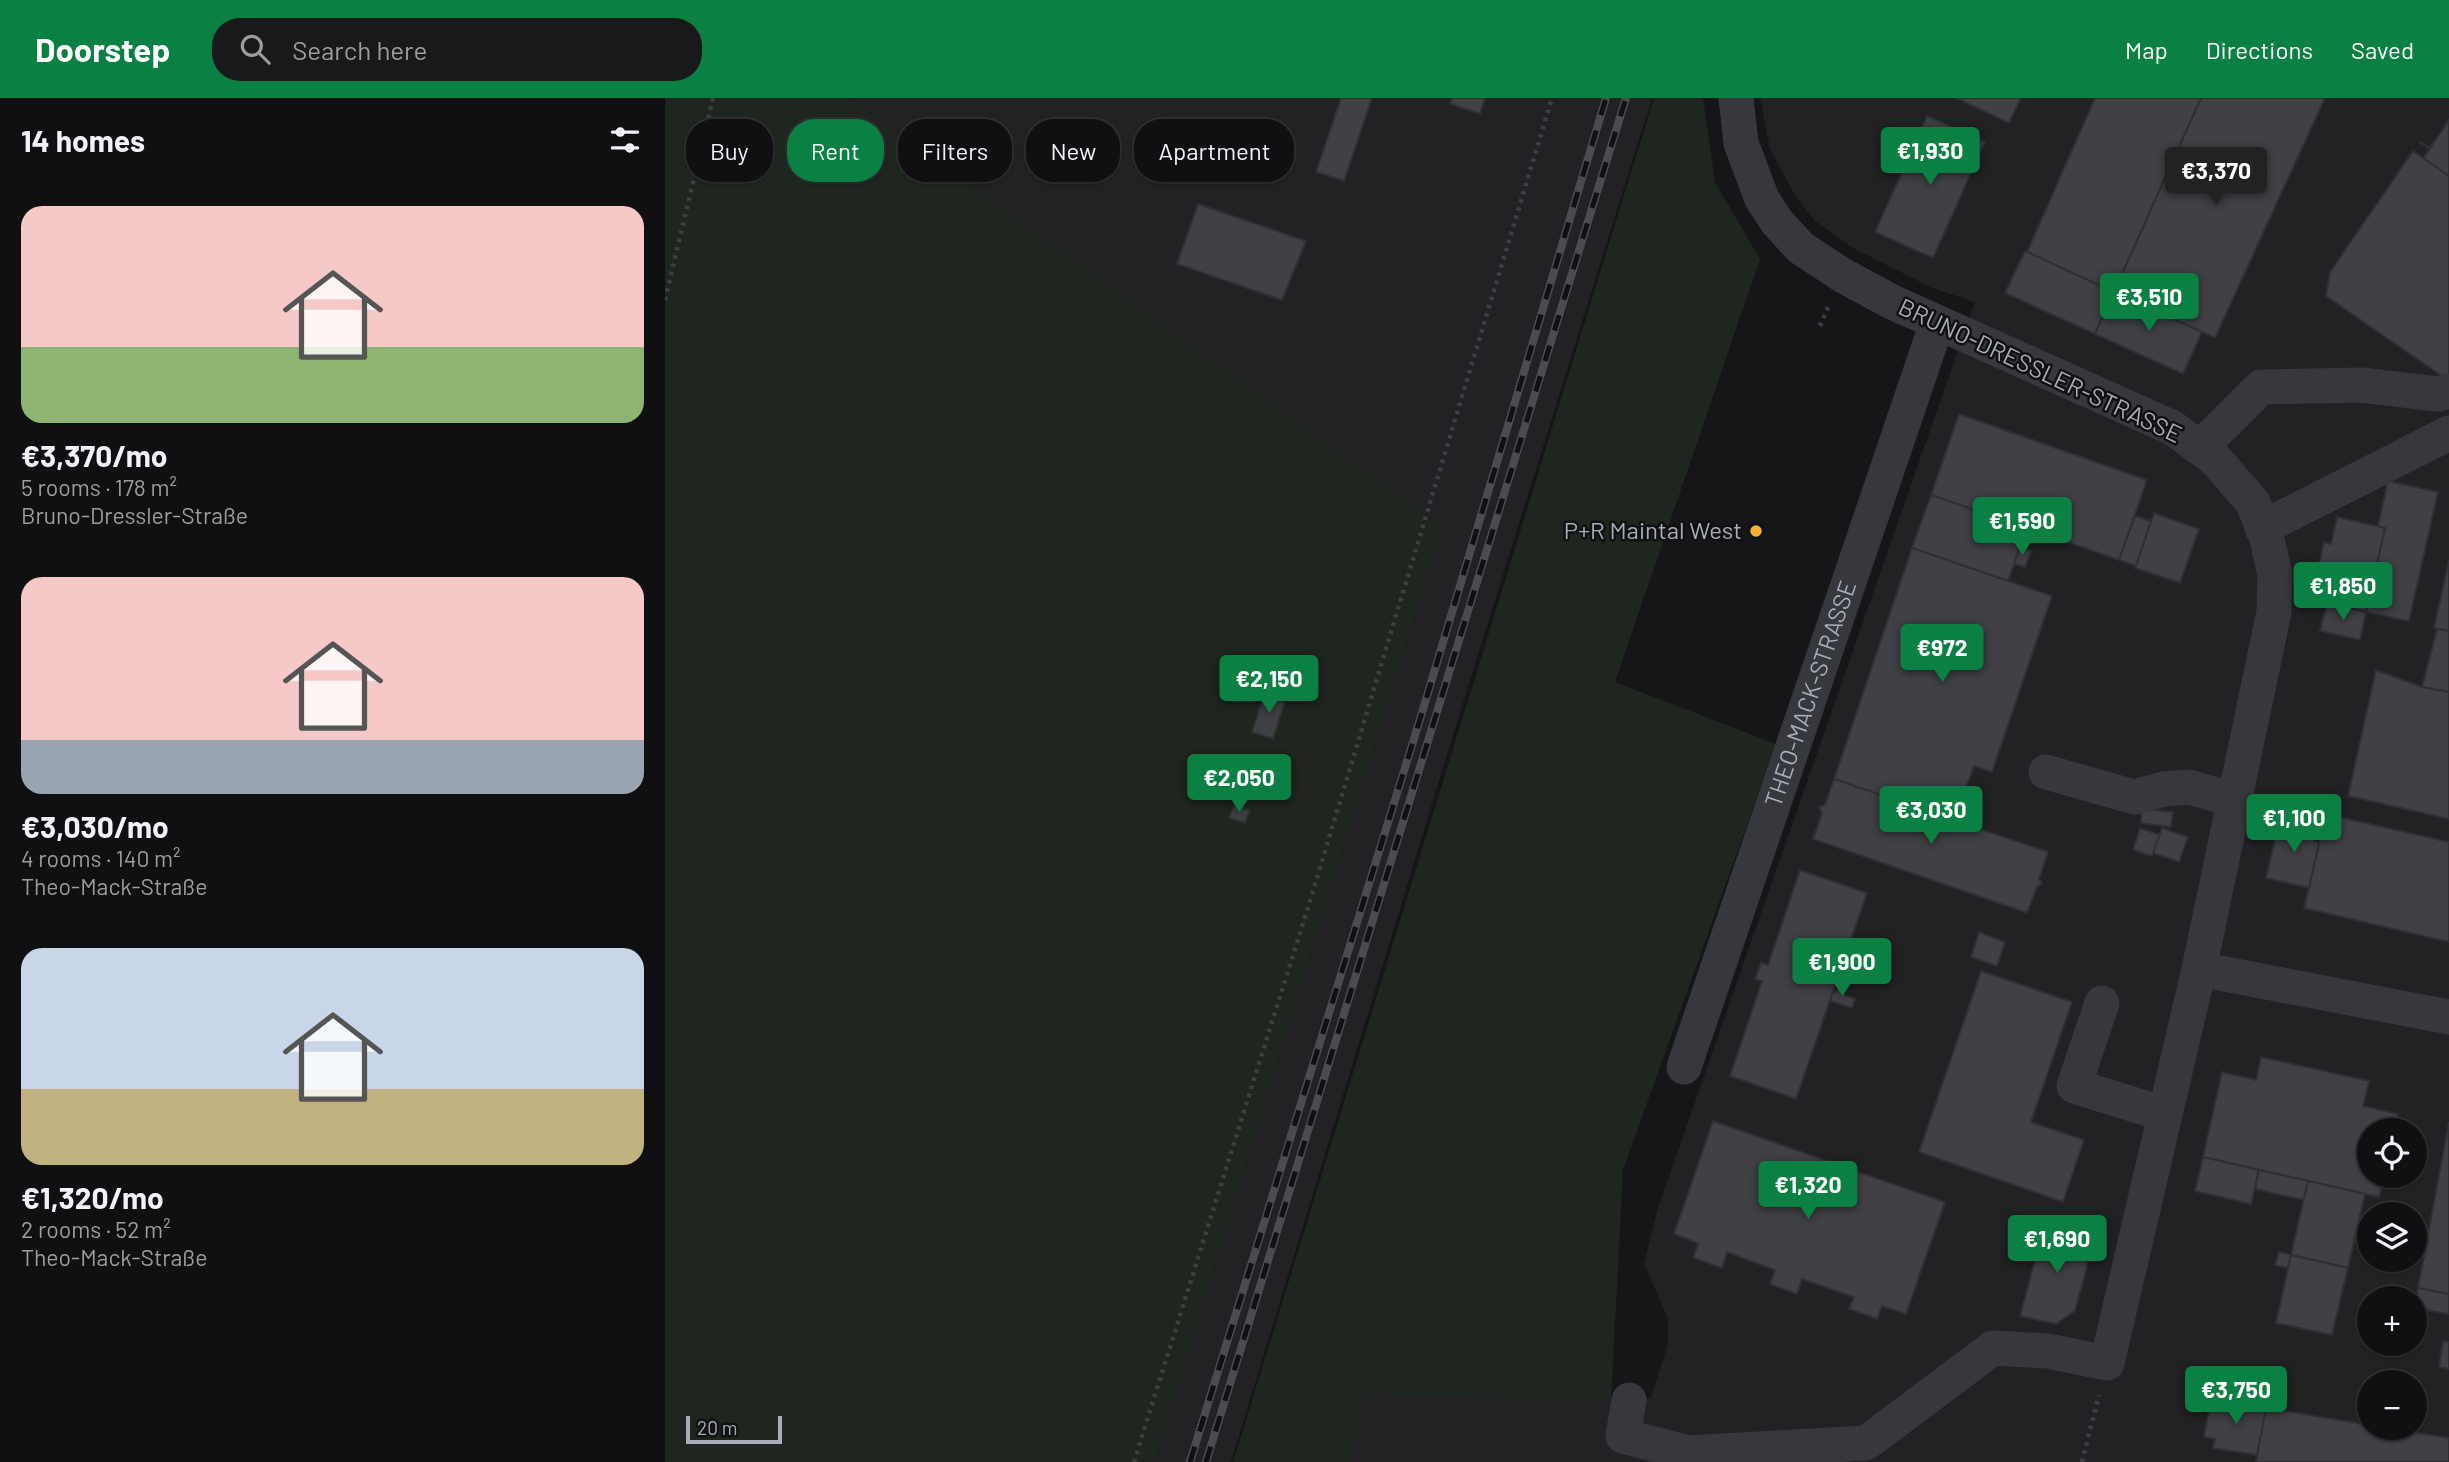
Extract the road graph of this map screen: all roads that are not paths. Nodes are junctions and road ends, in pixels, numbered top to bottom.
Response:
1 (1736, 98) edge
2 (1937, 323) junction
3 (2449, 391) edge
4 (2449, 433) edge
5 (2200, 448) junction
6 (2262, 528) junction
7 (2046, 772) dead end
8 (2235, 800) junction
9 (2199, 969) junction
10 (2102, 1003) dead end
11 (2449, 1017) edge
12 (1684, 1067) dead end
13 (2164, 1114) junction
14 (1629, 1400) dead end

1 - 2 street, BRUNO-DRESSLER-STRASSE
2 - 5 street, BRUNO-DRESSLER-STRASSE
2 - 12 street, THEO-MACK-STRASSE
3 - 5 street
4 - 6 street
5 - 6 street, BRUNO-DRESSLER-STRASSE
6 - 8 street, BRUNO-DRESSLER-STRASSE
7 - 8 street
8 - 9 street, BRUNO-DRESSLER-STRASSE
9 - 11 street
9 - 13 street, BRUNO-DRESSLER-STRASSE
10 - 13 street
13 - 14 street, BRUNO-DRESSLER-STRASSE

